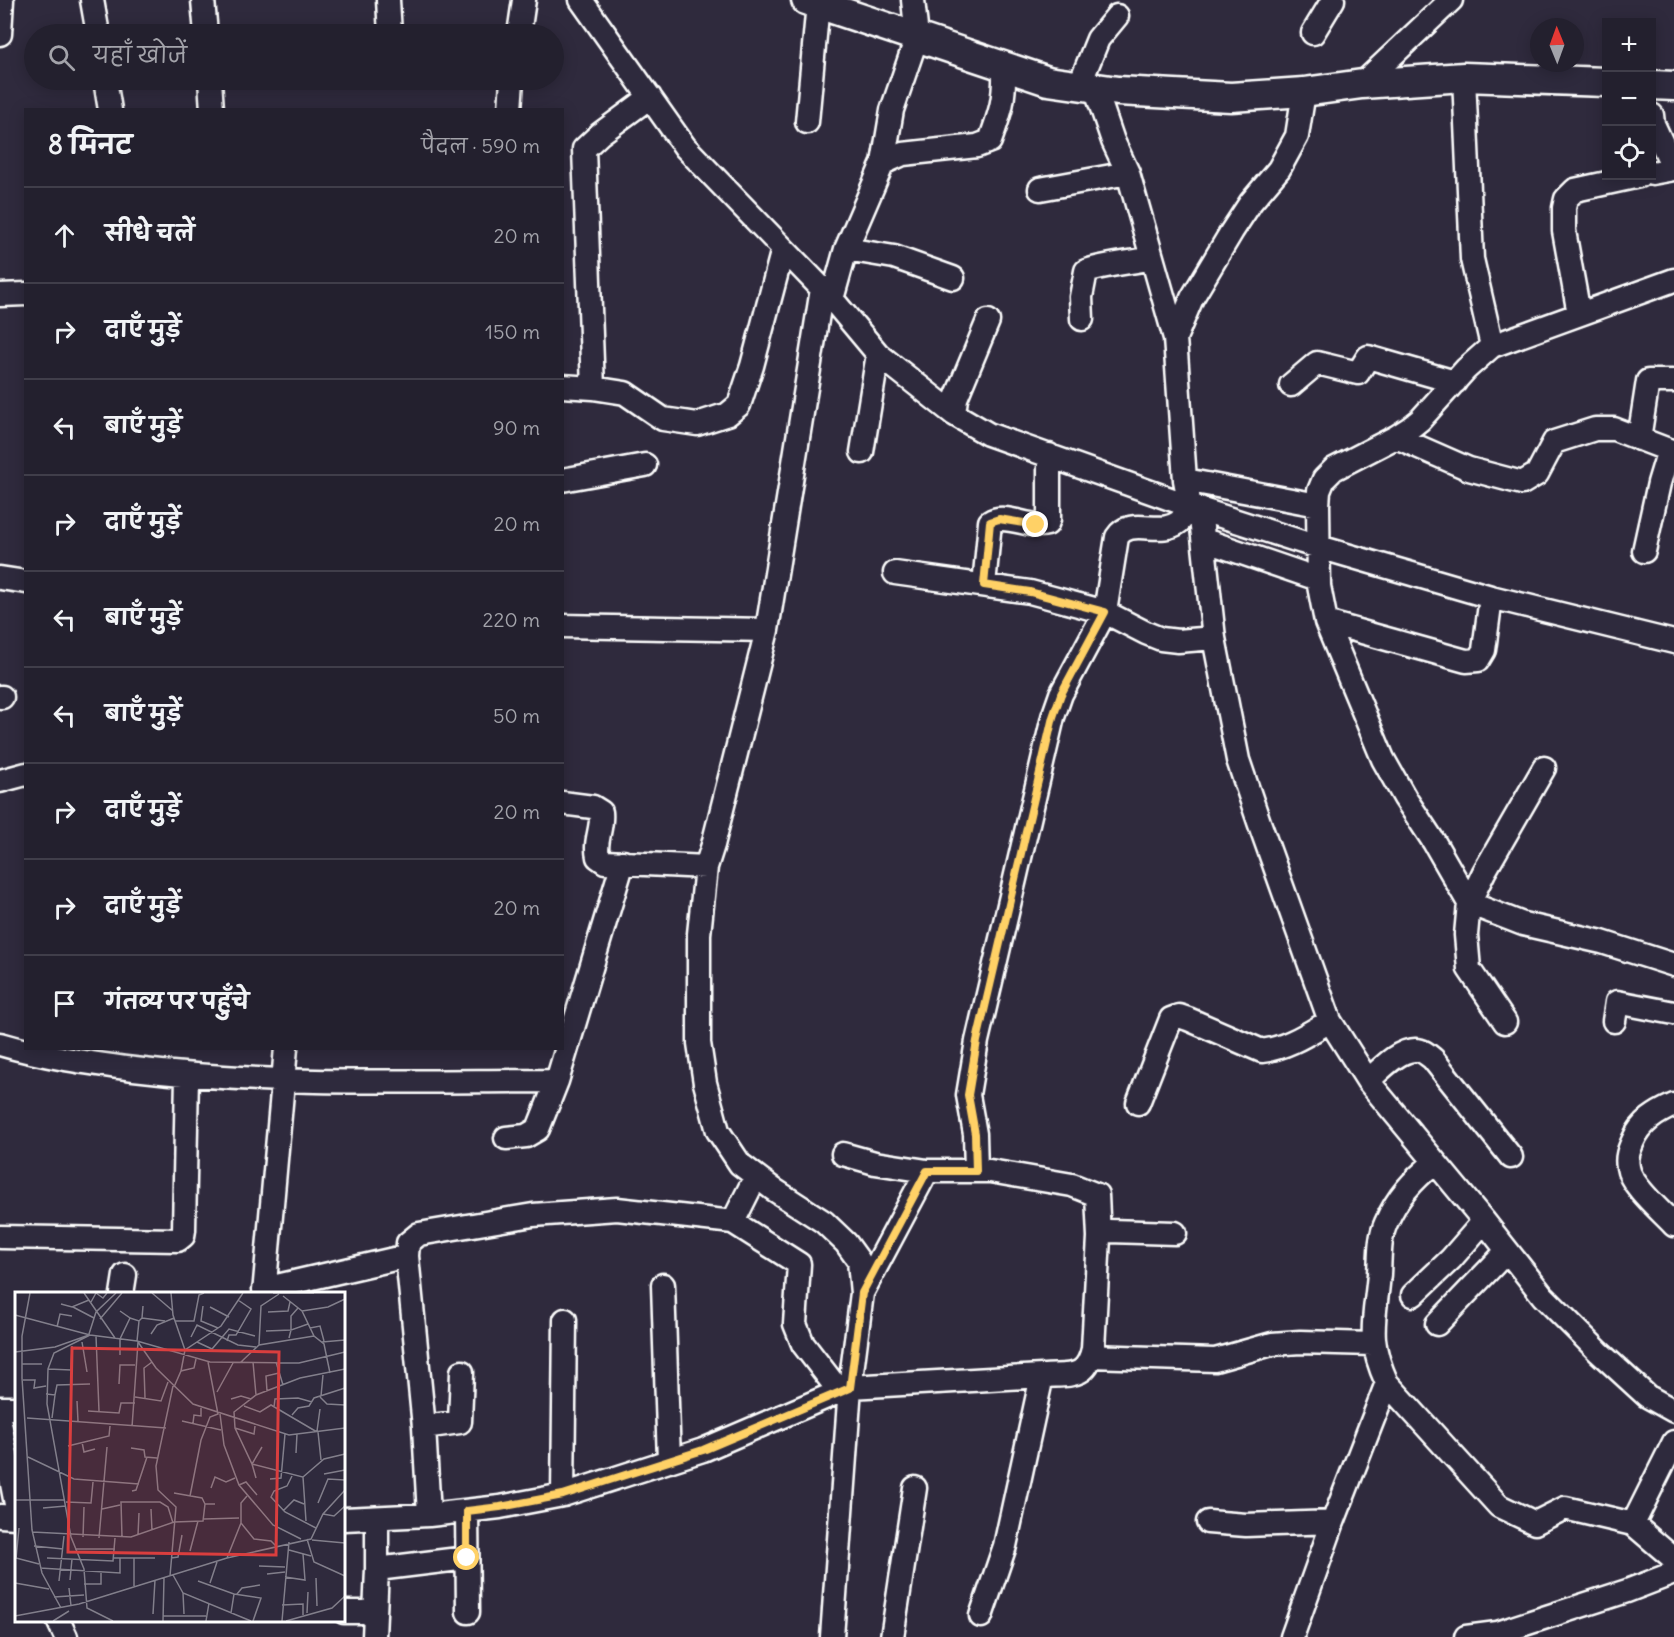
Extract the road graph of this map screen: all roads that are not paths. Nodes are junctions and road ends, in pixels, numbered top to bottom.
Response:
1 (2, 0) edge
2 (92, 0) edge
3 (203, 0) edge
4 (388, 0) edge
5 (524, 0) edge
6 (581, 0) edge
7 (913, 0) edge
8 (1333, 0) edge
9 (1451, 0) edge
10 (812, 1) edge
11 (1117, 16) dead end
12 (96, 24) edge
13 (205, 24) edge
14 (389, 24) edge
15 (520, 24) edge
16 (1313, 33) dead end
17 (0, 34) edge
18 (917, 37) junction
19 (1004, 67) junction
20 (1464, 77) junction
21 (1602, 82) edge
22 (1362, 84) junction
23 (1656, 85) edge
24 (1674, 86) edge
25 (1087, 87) junction
26 (107, 90) edge
27 (211, 90) edge
28 (511, 90) edge
29 (1304, 92) junction
30 (650, 97) junction
31 (110, 108) edge
32 (212, 108) edge
33 (510, 108) edge
34 (807, 122) dead end
35 (1656, 131) edge
36 (883, 163) junction
37 (1128, 172) junction
38 (1656, 172) edge
39 (1621, 180) edge
40 (1040, 189) dead end
41 (783, 249) junction
42 (846, 249) junction
43 (1152, 258) junction
44 (953, 278) dead end
45 (1674, 280) edge
46 (24, 294) edge
47 (827, 294) junction
48 (0, 295) edge
49 (1579, 314) junction
50 (1082, 319) dead end
51 (988, 321) dead end
52 (1175, 338) junction
53 (1492, 346) junction
54 (878, 354) junction
55 (1674, 381) edge
56 (1455, 382) junction
57 (1291, 385) dead end
58 (564, 386) edge
59 (593, 388) junction
60 (954, 414) junction
61 (1396, 437) junction
62 (1639, 440) junction
63 (1672, 451) edge
64 (862, 452) dead end
65 (1049, 455) junction
66 (645, 465) dead end
67 (564, 480) edge
68 (1185, 480) junction
69 (1318, 505) junction
70 (1195, 508) junction
71 (1204, 540) junction
72 (1319, 547) junction
73 (1644, 551) dead end
74 (895, 573) dead end
75 (0, 579) edge
76 (1318, 579) junction
77 (24, 582) edge
78 (984, 585) junction
79 (1491, 597) junction
80 (1105, 612) junction
81 (1326, 622) junction
82 (564, 626) edge
83 (767, 630) junction
84 (1214, 638) junction
85 (1674, 642) edge
86 (1544, 768) dead end
87 (24, 775) edge
88 (0, 781) edge
89 (564, 803) edge
90 (623, 862) junction
91 (706, 867) junction
92 (1469, 903) junction
93 (1674, 965) edge
94 (1674, 1013) edge
95 (1330, 1021) junction
96 (1614, 1021) dead end
97 (1505, 1022) dead end
98 (0, 1044) edge
99 (286, 1050) edge
100 (187, 1076) junction
101 (557, 1080) junction
102 (1368, 1080) junction
103 (284, 1081) junction
104 (1138, 1103) dead end
105 (1674, 1106) edge
106 (506, 1138) dead end
107 (843, 1154) dead end
108 (1511, 1157) dead end
109 (1435, 1162) junction
110 (927, 1171) junction
111 (976, 1171) junction
112 (756, 1176) junction
113 (1484, 1221) junction
114 (733, 1222) junction
115 (1674, 1225) edge
116 (1175, 1233) dead end
117 (0, 1237) edge
118 (1099, 1237) junction
119 (1506, 1252) junction
120 (407, 1256) junction
121 (663, 1285) dead end
122 (264, 1291) edge
123 (862, 1293) junction
124 (1413, 1295) dead end
125 (565, 1320) dead end
126 (1437, 1324) dead end
127 (1373, 1344) junction
128 (1091, 1356) junction
129 (462, 1372) dead end
130 (1042, 1377) junction
131 (1387, 1383) junction
132 (845, 1390) junction
133 (1674, 1412) edge
134 (0, 1423) edge
135 (424, 1427) junction
136 (1674, 1442) edge
137 (669, 1461) junction
138 (915, 1488) dead end
139 (563, 1495) junction
140 (15, 1499) edge
141 (467, 1511) junction
142 (429, 1515) junction
143 (0, 1516) edge
144 (15, 1517) edge
145 (377, 1518) junction
146 (345, 1519) edge
147 (1208, 1522) dead end
148 (1333, 1522) junction
149 (1633, 1524) junction
150 (467, 1558) junction
151 (1674, 1559) edge
152 (377, 1569) junction
153 (1674, 1573) edge
154 (345, 1612) edge
155 (375, 1612) junction
156 (468, 1612) dead end
157 (981, 1616) dead end
158 (59, 1622) edge
159 (1497, 1635) edge
160 (66, 1637) edge
161 (374, 1637) edge
162 (832, 1637) edge
163 (892, 1637) edge
164 (1292, 1637) edge
165 (1466, 1637) edge

1 - 17 street
2 - 12 street
3 - 13 street
4 - 14 street
5 - 15 street
6 - 30 street
7 - 18 street
8 - 16 street
9 - 22 street
10 - 18 main road
10 - 34 street
11 - 25 street
18 - 19 main road
18 - 36 street
19 - 25 main road
19 - 36 street
20 - 21 main road
20 - 22 main road
20 - 53 street
22 - 29 main road
23 - 24 main road
25 - 29 main road
25 - 37 street
26 - 31 street
27 - 32 street
28 - 33 street
29 - 52 street
30 - 41 street
30 - 59 street
35 - 38 street
36 - 42 street
37 - 40 street
37 - 43 street
39 - 49 street
41 - 47 street
41 - 59 street
42 - 44 street
42 - 47 street
43 - 50 street
43 - 52 street
45 - 49 street
46 - 48 street
47 - 54 street
47 - 83 street
49 - 53 street
51 - 60 street
52 - 68 street
53 - 56 street
54 - 60 street
54 - 64 street
55 - 62 street
56 - 57 street
56 - 61 street
58 - 59 street
60 - 65 street
61 - 62 street
61 - 69 street
62 - 63 street
63 - 73 street
65 - 70 street
65 - 78 street
66 - 67 street
68 - 69 street
68 - 70 street
69 - 72 street
70 - 71 street
70 - 72 street
70 - 80 street
71 - 76 street
71 - 84 street
72 - 76 street
72 - 79 street
74 - 78 street
75 - 77 street
76 - 81 street
78 - 80 street
79 - 81 street
79 - 85 street
80 - 84 street
80 - 111 street
81 - 92 street
82 - 83 street
83 - 91 street
84 - 95 street
86 - 92 street
87 - 88 street
89 - 90 street
90 - 91 street
90 - 101 street
91 - 112 street
92 - 93 street
92 - 97 street
94 - 96 street
95 - 102 street
95 - 104 street
98 - 100 street
99 - 103 street
100 - 103 street
100 - 117 street
101 - 103 street
101 - 106 street
102 - 108 street
102 - 109 street
103 - 122 street
105 - 115 street
107 - 110 street
109 - 113 street
109 - 127 street
110 - 111 street
110 - 123 street
111 - 118 street
112 - 114 street
112 - 123 street
113 - 119 street
113 - 124 street
114 - 120 street
114 - 132 street
116 - 118 street
118 - 128 street
119 - 126 street
119 - 133 street
120 - 122 street
120 - 135 street
121 - 137 street
123 - 132 street
125 - 139 street
127 - 128 street
127 - 131 street
128 - 130 street
129 - 135 street
130 - 132 street
130 - 157 street
131 - 148 street
131 - 149 street
132 - 137 street
132 - 162 street
134 - 140 street
135 - 142 street
136 - 149 street
137 - 139 street
138 - 163 street
139 - 141 street
141 - 142 street
141 - 150 street
142 - 145 street
143 - 144 street
145 - 146 street
145 - 152 street
147 - 148 street
148 - 164 street
149 - 151 street
150 - 152 street
150 - 156 street
152 - 155 street
153 - 159 street
154 - 155 street
155 - 161 street
158 - 160 street
159 - 165 street

